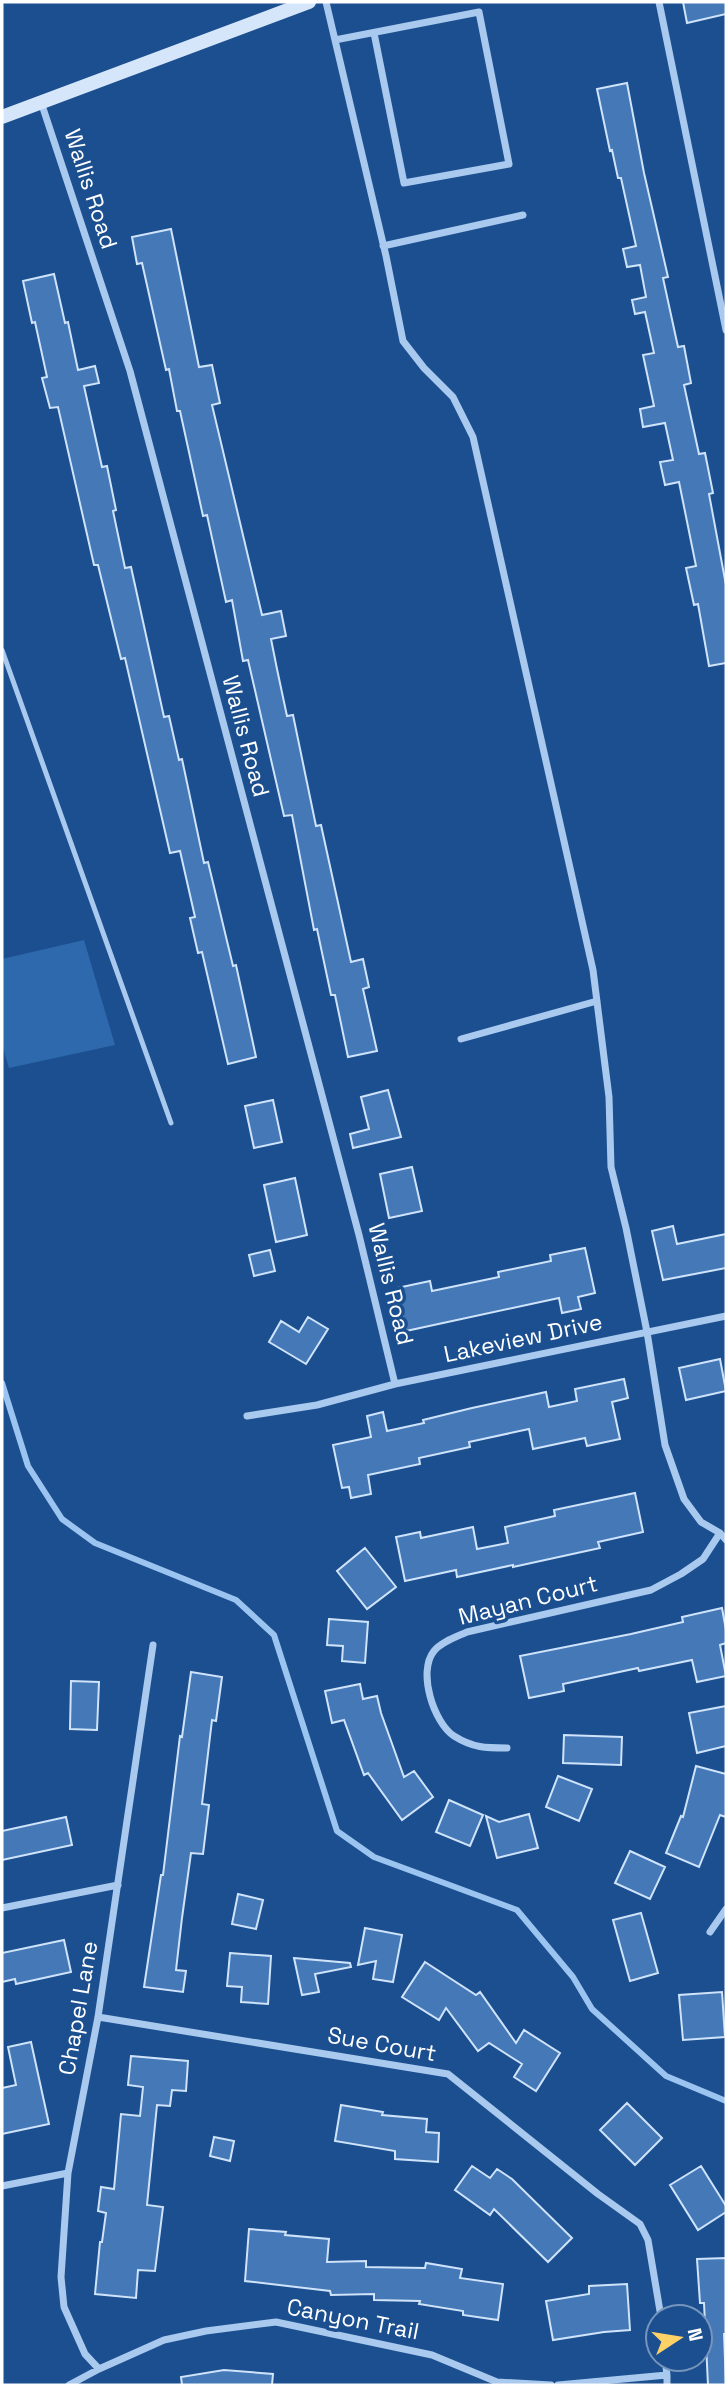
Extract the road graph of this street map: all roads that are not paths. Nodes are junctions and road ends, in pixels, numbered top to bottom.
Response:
1 (309, 2) edge
2 (326, 2) edge
3 (659, 2) edge
4 (374, 33) junction
5 (335, 40) junction
6 (41, 102) junction
7 (2, 117) edge
8 (523, 215) dead end
9 (383, 246) junction
10 (726, 330) edge
11 (2, 650) edge
12 (597, 1001) junction
13 (461, 1039) dead end
14 (171, 1123) dead end
15 (726, 1316) edge
16 (647, 1332) junction
17 (396, 1384) junction
18 (247, 1416) dead end
19 (720, 1533) junction
20 (726, 1540) edge
21 (153, 1645) dead end
22 (507, 1748) dead end
23 (118, 1885) junction
24 (2, 1909) edge
25 (726, 1909) edge
26 (710, 1932) dead end
27 (98, 2017) junction
28 (68, 2173) junction
29 (2, 2186) edge
30 (659, 2303) edge
31 (99, 2369) junction
32 (667, 2375) joint
33 (69, 2385) edge
34 (551, 2385) edge
35 (558, 2385) edge
36 (667, 2385) edge

1 - 6 street
2 - 5 street
3 - 10 street
4 - 4 street
4 - 5 street
5 - 9 street
6 - 7 street
6 - 17 street, Wallis Road
8 - 9 street
9 - 12 street
11 - 14 lane
12 - 13 street
12 - 16 street
15 - 16 street, Lakeview Drive
16 - 17 street, Lakeview Drive
16 - 19 street
17 - 18 street, Lakeview Drive
19 - 20 street
19 - 22 street, Mayan Court
21 - 23 street, Chapel Lane
23 - 24 street
23 - 27 street, Chapel Lane
25 - 26 street
27 - 28 street, Chapel Lane
27 - 30 street, Sue Court
28 - 29 street
28 - 31 street, Chapel Lane
31 - 33 street, Canyon Trail
31 - 34 street, Canyon Trail
32 - 35 street
32 - 36 street

